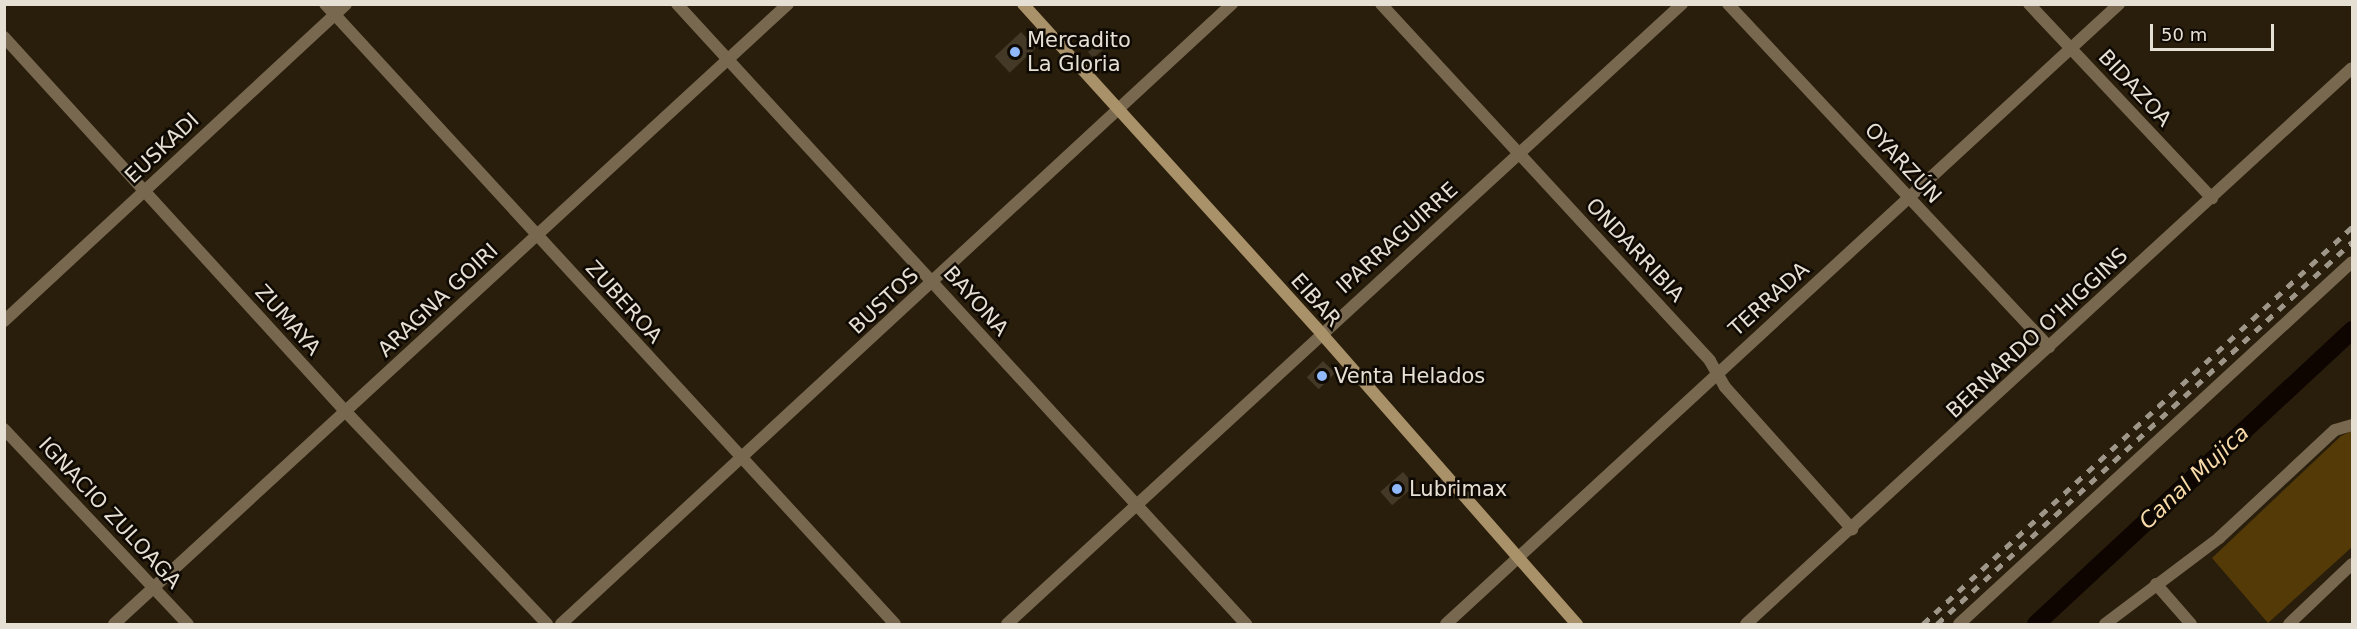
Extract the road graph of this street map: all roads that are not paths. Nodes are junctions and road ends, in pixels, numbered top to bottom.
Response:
1 (325, 4) edge
2 (346, 4) edge
3 (677, 4) edge
4 (788, 4) edge
5 (1023, 4) edge
6 (1232, 4) edge
7 (1381, 4) edge
8 (1682, 4) edge
9 (1728, 4) edge
10 (2030, 4) edge
11 (2119, 4) edge
12 (335, 15) junction
13 (4, 37) edge
14 (2071, 49) junction
15 (728, 58) junction
16 (2352, 68) edge
17 (1117, 111) junction
18 (1520, 153) junction
19 (144, 192) junction
20 (1909, 198) junction
21 (2212, 198) junction
22 (537, 236) junction
23 (2352, 262) edge
24 (932, 282) junction
25 (4, 321) edge
26 (1321, 333) junction
27 (2049, 348) junction
28 (1716, 372) junction
29 (346, 412) junction
30 (2352, 425) edge
31 (4, 429) edge
32 (742, 461) junction
33 (1135, 505) junction
34 (1852, 529) junction
35 (1520, 558) junction
36 (2352, 564) edge
37 (2156, 584) junction
38 (153, 587) junction
39 (114, 624) edge
40 (188, 624) edge
41 (547, 624) edge
42 (561, 624) edge
43 (895, 624) edge
44 (1007, 624) edge
45 (1246, 624) edge
46 (1446, 624) edge
47 (1577, 624) edge
48 (1746, 624) edge
49 (1959, 624) edge
50 (2105, 624) edge
51 (2191, 624) edge
52 (2289, 624) edge

1 - 12 street, ZUBEROA
2 - 12 street, EUSKADI
3 - 15 street, BAYONA
4 - 15 street, ARAGNA GOIRI
5 - 17 street, EIBAR
6 - 17 street, BUSTOS
7 - 18 street, ONDARRIBIA
8 - 18 street, IPARRAGUIRRE
9 - 20 street, OYARZÚN
10 - 14 street, BIDAZOA
11 - 14 street, TERRADA
12 - 19 street, EUSKADI
12 - 22 street, ZUBEROA
13 - 19 street, ZUMAYA
14 - 20 street, TERRADA
14 - 21 street, BIDAZOA
15 - 22 street, ARAGNA GOIRI
15 - 24 street, BAYONA
16 - 21 street, BERNARDO O'HIGGINS
17 - 24 street, BUSTOS
17 - 26 street, EIBAR
18 - 26 street, IPARRAGUIRRE
18 - 28 street, ONDARRIBIA
19 - 25 street, EUSKADI
19 - 29 street, ZUMAYA
20 - 27 street, OYARZÚN
20 - 28 street, TERRADA
21 - 27 street, BERNARDO O'HIGGINS
22 - 29 street, ARAGNA GOIRI
22 - 32 street, ZUBEROA
23 - 49 street
24 - 32 street, BUSTOS
24 - 33 street, BAYONA
26 - 33 street, IPARRAGUIRRE
26 - 35 street, EIBAR
27 - 34 street, BERNARDO O'HIGGINS
28 - 34 street, ONDARRIBIA
28 - 35 street, TERRADA
29 - 38 street, ARAGNA GOIRI
29 - 41 street, ZUMAYA
30 - 37 street
31 - 38 street, IGNACIO ZULOAGA
32 - 42 street, BUSTOS
32 - 43 street, ZUBEROA
33 - 44 street, IPARRAGUIRRE
33 - 45 street, BAYONA
34 - 48 street, BERNARDO O'HIGGINS
35 - 46 street, TERRADA
35 - 47 street, EIBAR
36 - 52 street
37 - 50 street
37 - 51 street
38 - 39 street, ARAGNA GOIRI
38 - 40 street, IGNACIO ZULOAGA

